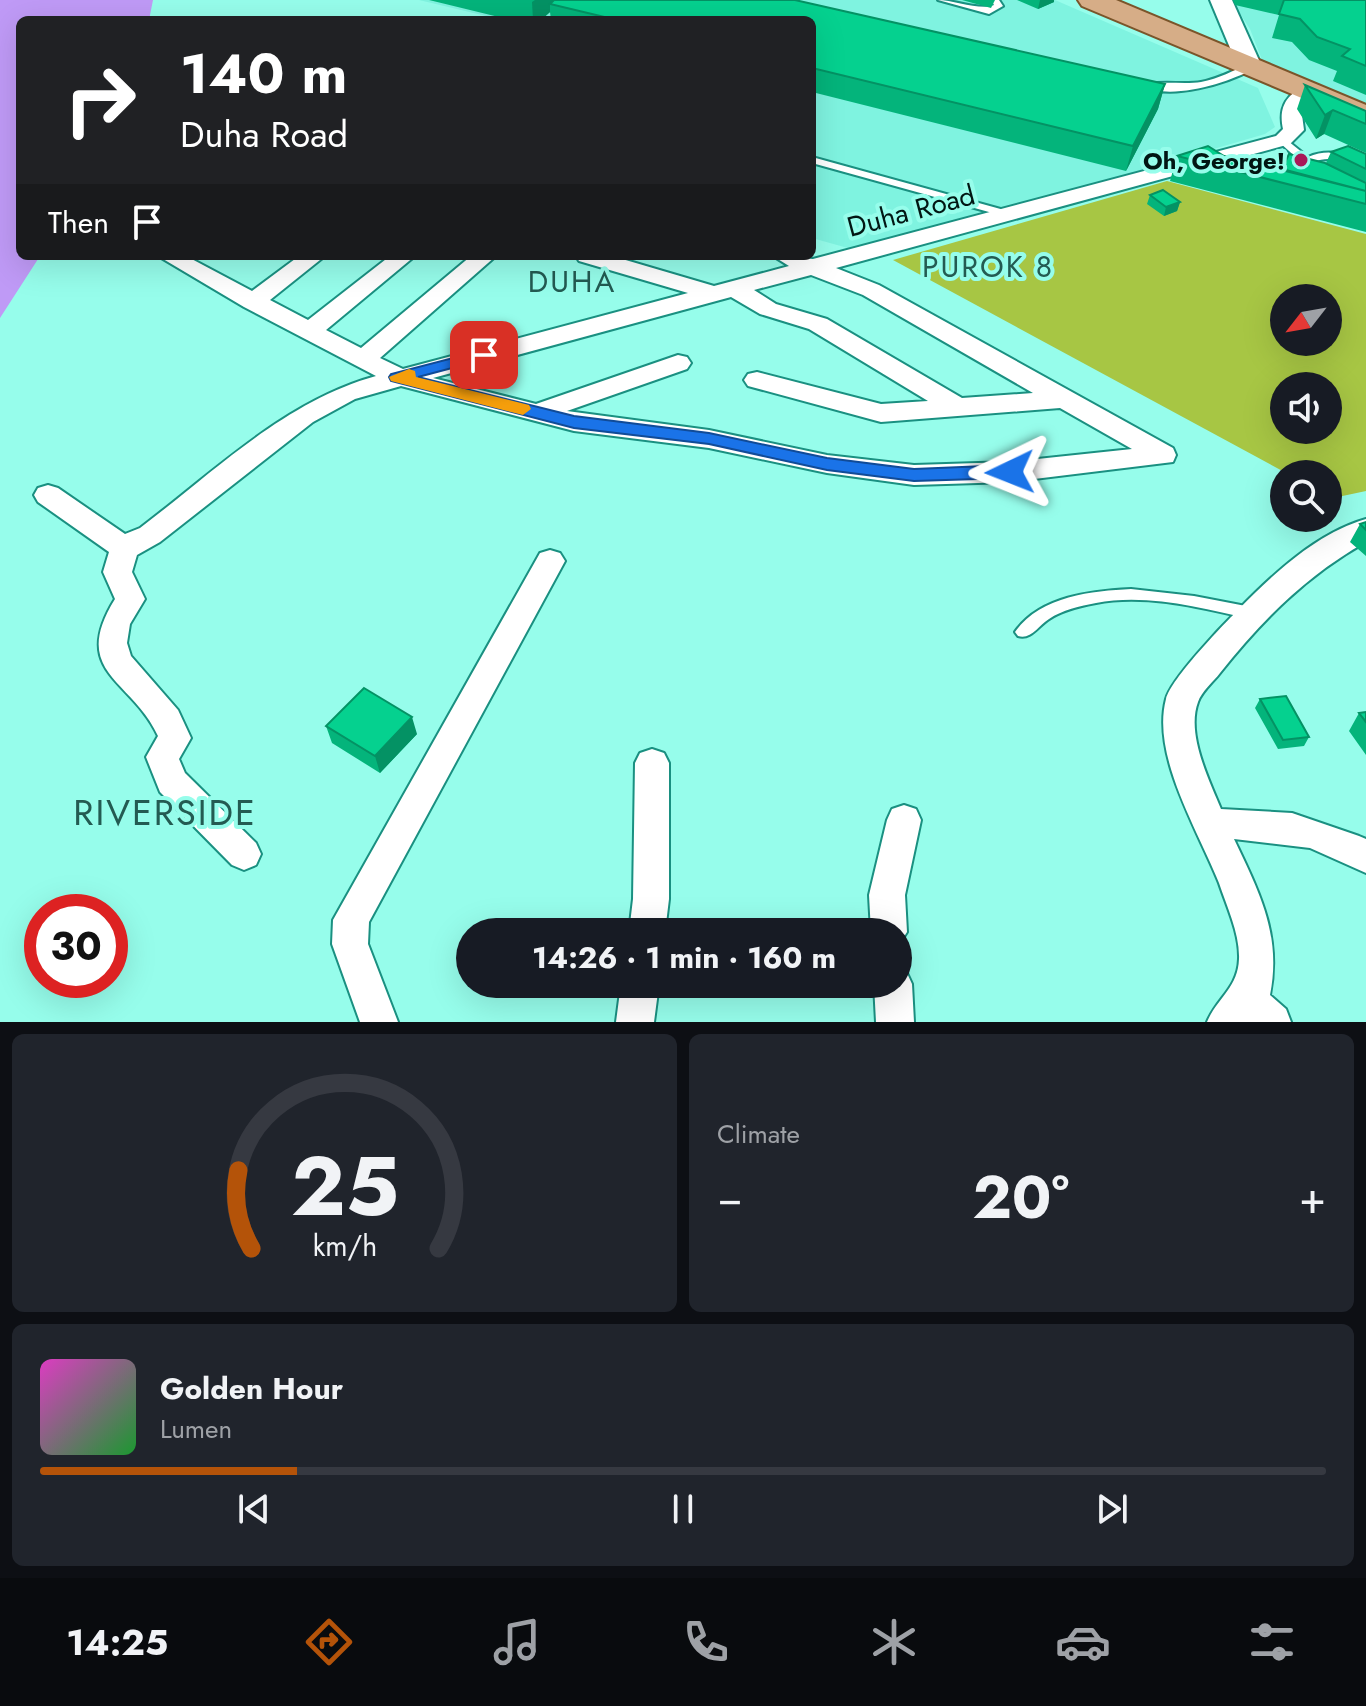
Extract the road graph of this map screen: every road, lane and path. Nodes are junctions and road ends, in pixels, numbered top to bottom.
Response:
1 (942, 0) edge
2 (995, 0) edge
3 (1092, 0) edge
4 (1221, 0) edge
5 (1250, 67) junction
6 (1138, 86) edge
7 (1309, 92) junction
8 (1366, 116) edge
9 (1283, 140) junction
10 (1304, 159) junction
11 (816, 161) edge
12 (1366, 166) edge
13 (1325, 173) edge
14 (1271, 189) edge
15 (1011, 215) junction
16 (179, 260) edge
17 (309, 260) edge
18 (399, 260) edge
19 (480, 260) edge
20 (602, 260) edge
21 (797, 260) edge
22 (819, 267) junction
23 (726, 292) junction
24 (252, 302) junction
25 (308, 332) junction
26 (362, 360) junction
27 (678, 363) dead end
28 (397, 377) junction
29 (757, 380) dead end
30 (1064, 399) junction
31 (961, 409) junction
32 (536, 413) junction
33 (48, 495) dead end
34 (1366, 529) edge
35 (128, 545) junction
36 (550, 561) dead end
37 (1251, 613) junction
38 (1023, 632) dead end
39 (652, 763) dead end
40 (904, 820) dead end
41 (1212, 824) junction
42 (244, 854) dead end
43 (1366, 857) edge
44 (649, 918) edge
45 (888, 918) edge
46 (638, 998) edge
47 (894, 998) edge
48 (1249, 1015) edge
49 (379, 1022) edge
50 (635, 1022) edge
51 (895, 1022) edge

1 - 2 lane
3 - 5 main road
4 - 5 street
5 - 6 lane
5 - 7 main road
7 - 8 main road
7 - 9 street
9 - 10 lane
9 - 15 street, Duha Road
10 - 12 lane
10 - 13 lane
10 - 14 lane
11 - 15 lane
15 - 22 street, Duha Road
16 - 24 street
17 - 24 street
18 - 25 street
19 - 26 street
20 - 23 street
21 - 22 street
22 - 23 street, Duha Road
22 - 30 street
23 - 28 street, Duha Road
23 - 31 street
24 - 25 street
25 - 26 street
26 - 28 street
27 - 32 street
28 - 32 street
28 - 35 street, Duha Road
29 - 31 street
30 - 31 street
30 - 32 street
33 - 35 street
34 - 37 street
35 - 42 street
36 - 49 street
37 - 38 lane
37 - 41 street
39 - 44 street
40 - 45 street
41 - 43 street
41 - 48 street
46 - 50 street
47 - 51 street

